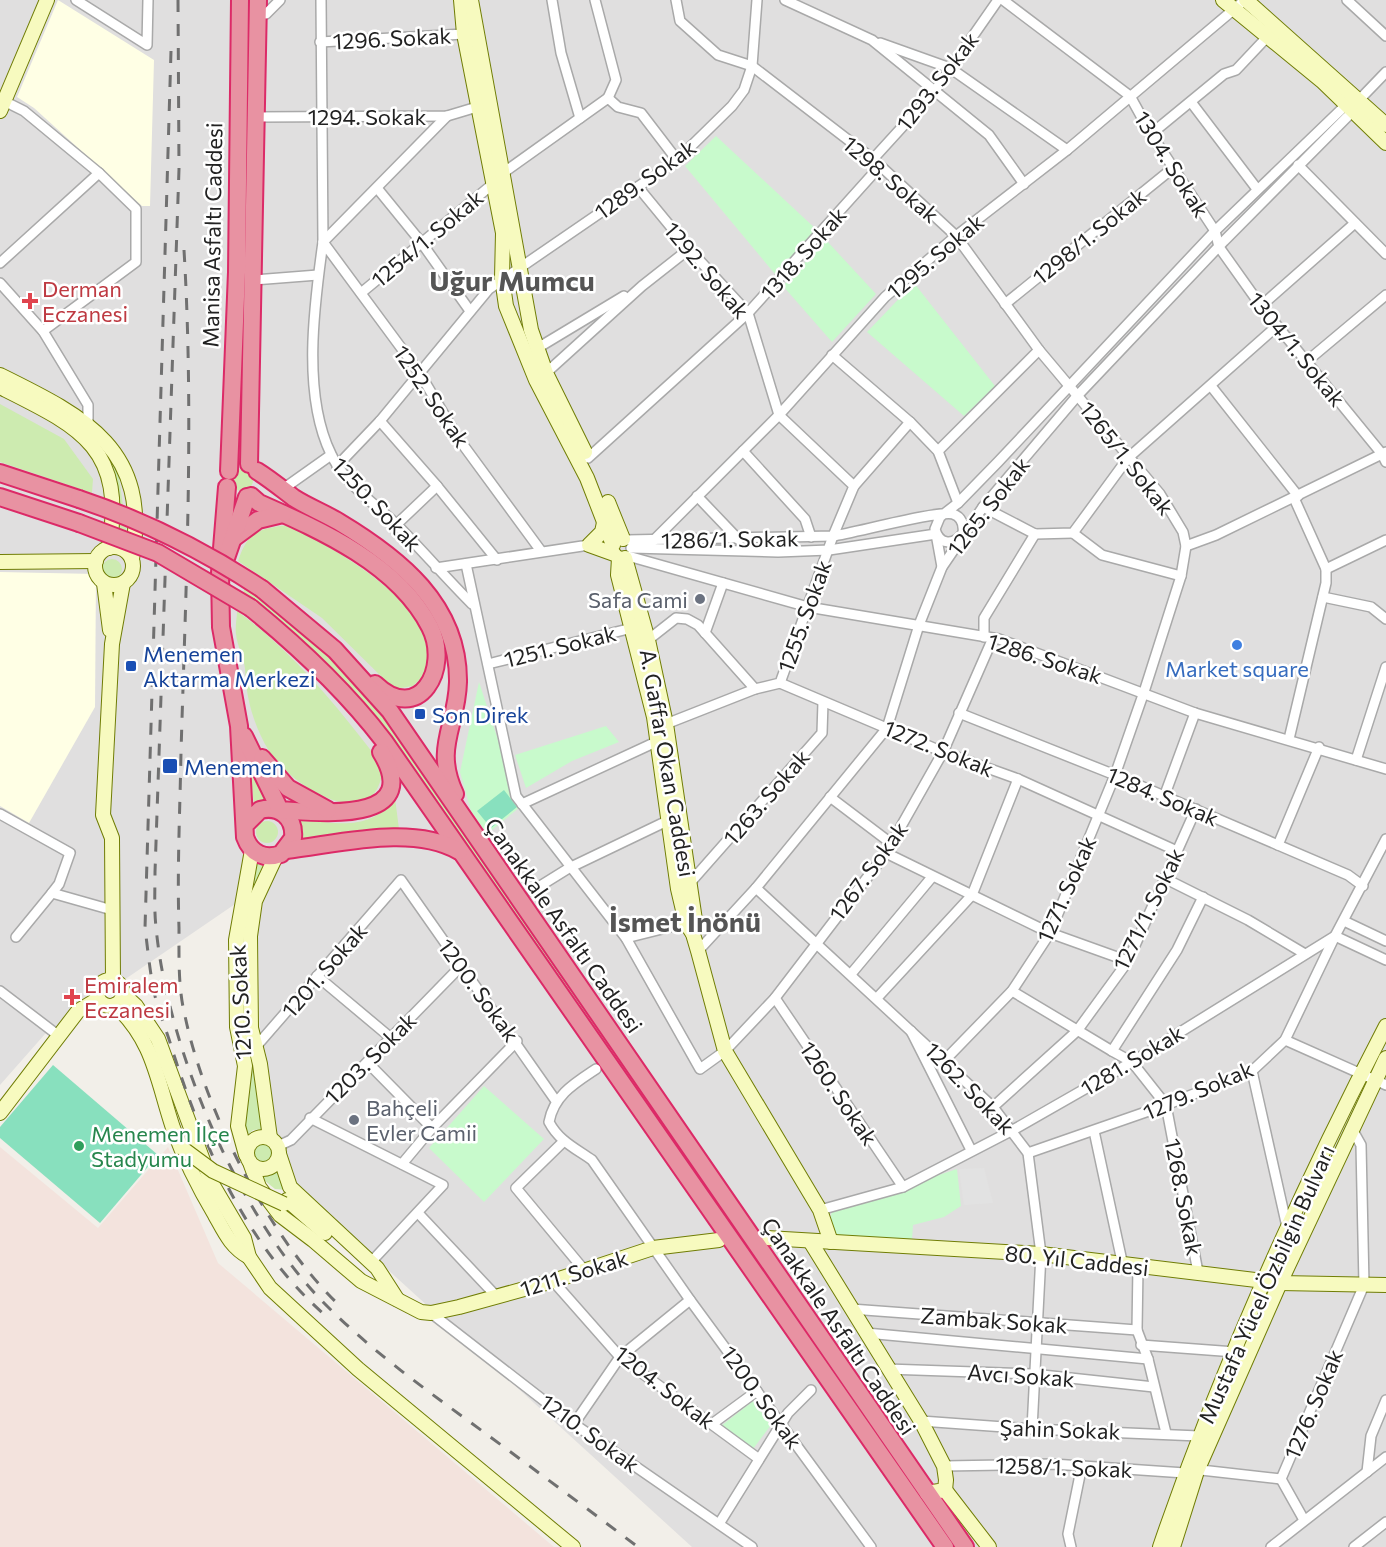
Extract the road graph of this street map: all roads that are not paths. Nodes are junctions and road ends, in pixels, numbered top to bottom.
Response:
1 (47, 0) edge
2 (76, 0) edge
3 (148, 0) edge
4 (240, 0) edge
5 (280, 0) edge
6 (321, 0) edge
7 (461, 0) edge
8 (471, 0) edge
9 (552, 0) edge
10 (595, 0) edge
11 (676, 0) edge
12 (757, 0) edge
13 (785, 0) edge
14 (998, 0) edge
15 (1003, 0) edge
16 (1347, 0) edge
17 (1237, 2) edge
18 (262, 7) edge
19 (464, 34) junction
20 (1268, 36) junction
21 (1386, 36) edge
22 (872, 40) junction
23 (320, 42) junction
24 (752, 66) junction
25 (950, 68) junction
26 (1386, 72) edge
27 (934, 92) junction
28 (1130, 96) junction
29 (608, 98) junction
30 (1191, 102) junction
31 (1, 104) edge
32 (1353, 104) junction
33 (477, 107) junction
34 (321, 115) junction
35 (447, 116) junction
36 (256, 117) junction
37 (580, 118) junction
38 (1386, 125) edge
39 (1151, 134) junction
40 (1386, 143) edge
41 (1067, 150) junction
42 (677, 160) junction
43 (877, 163) junction
44 (1298, 165) junction
45 (1173, 168) junction
46 (99, 173) junction
47 (498, 178) junction
48 (1023, 184) junction
49 (638, 187) junction
50 (377, 188) junction
51 (1257, 189) junction
52 (1354, 223) junction
53 (1215, 231) junction
54 (956, 236) junction
55 (323, 242) junction
56 (421, 242) junction
57 (1219, 247) junction
58 (689, 249) junction
59 (1386, 254) edge
60 (0, 263) edge
61 (519, 267) junction
62 (318, 275) junction
63 (502, 278) junction
64 (253, 280) junction
65 (0, 283) edge
66 (642, 286) junction
67 (361, 293) junction
68 (1386, 295) edge
69 (1005, 304) junction
70 (1261, 306) junction
71 (470, 311) junction
72 (748, 314) junction
73 (1277, 326) junction
74 (43, 331) junction
75 (536, 349) junction
76 (1039, 350) junction
77 (832, 355) junction
78 (1306, 362) junction
79 (418, 372) junction
80 (546, 374) junction
81 (0, 375) edge
82 (1211, 386) junction
83 (0, 387) edge
84 (1069, 387) junction
85 (1078, 395) junction
86 (779, 415) junction
87 (380, 421) junction
88 (910, 422) junction
89 (88, 425) junction
90 (742, 451) junction
91 (938, 451) junction
92 (331, 455) junction
93 (1385, 456) edge
94 (588, 458) junction
95 (1128, 458) junction
96 (338, 466) junction
97 (253, 467) junction
98 (0, 474) edge
99 (228, 479) junction
100 (437, 486) junction
101 (854, 486) junction
102 (283, 489) junction
103 (249, 496) junction
104 (697, 496) junction
105 (0, 497) edge
106 (1296, 497) junction
107 (958, 503) junction
108 (983, 507) junction
109 (283, 514) junction
110 (944, 515) junction
111 (605, 518) junction
112 (396, 525) junction
113 (1073, 533) junction
114 (936, 534) junction
115 (1035, 534) junction
116 (833, 536) junction
117 (235, 537) junction
118 (811, 537) junction
119 (960, 537) junction
120 (739, 540) junction
121 (1386, 540) edge
122 (652, 541) junction
123 (589, 545) junction
124 (1186, 546) junction
125 (109, 548) junction
126 (623, 550) junction
127 (829, 550) junction
128 (541, 551) junction
129 (132, 559) junction
130 (497, 560) junction
131 (96, 561) junction
132 (0, 562) edge
133 (466, 564) junction
134 (942, 567) junction
135 (436, 568) junction
136 (1326, 569) junction
137 (220, 573) junction
138 (1181, 576) junction
139 (104, 583) junction
140 (123, 583) junction
141 (723, 583) junction
142 (1323, 597) junction
143 (282, 604) junction
144 (472, 605) junction
145 (808, 607) junction
146 (1386, 619) edge
147 (919, 625) junction
148 (632, 628) junction
149 (705, 633) junction
150 (988, 638) junction
151 (648, 640) junction
152 (112, 644) junction
153 (488, 664) junction
154 (1386, 667) edge
155 (780, 683) junction
156 (338, 686) junction
157 (755, 690) junction
158 (1144, 692) junction
159 (823, 702) junction
160 (958, 713) junction
161 (1195, 713) junction
162 (666, 724) junction
163 (239, 726) junction
164 (887, 728) junction
165 (1289, 739) junction
166 (658, 741) junction
167 (1319, 747) junction
168 (943, 752) junction
169 (1356, 760) junction
170 (1386, 769) edge
171 (1115, 775) junction
172 (1018, 779) junction
173 (830, 797) junction
174 (1164, 797) junction
175 (522, 804) junction
176 (1196, 809) junction
177 (280, 810) junction
178 (334, 812) junction
179 (0, 814) edge
180 (1097, 816) junction
181 (668, 821) junction
182 (247, 824) junction
183 (469, 828) junction
184 (1386, 839) edge
185 (892, 844) junction
186 (1278, 846) junction
187 (252, 850) junction
188 (1177, 851) junction
189 (281, 853) junction
190 (462, 853) junction
191 (886, 853) junction
192 (569, 868) junction
193 (932, 877) junction
194 (1166, 879) junction
195 (401, 880) joint
196 (689, 884) junction
197 (1363, 886) junction
198 (756, 888) junction
199 (532, 891) dead end
200 (52, 893) junction
201 (972, 895) junction
202 (1203, 897) junction
203 (112, 910) junction
204 (1344, 921) junction
205 (689, 928) junction
206 (1050, 933) junction
207 (1335, 936) junction
208 (16, 938) dead end
209 (626, 938) junction
210 (1386, 941) edge
211 (816, 942) junction
212 (698, 951) junction
213 (1305, 954) junction
214 (1386, 960) edge
215 (1128, 961) junction
216 (460, 967) junction
217 (851, 974) junction
218 (317, 976) junction
219 (113, 980) junction
220 (0, 991) edge
221 (1011, 991) junction
222 (775, 998) junction
223 (877, 998) junction
224 (99, 999) junction
225 (120, 1000) junction
226 (908, 1026) junction
227 (1386, 1026) edge
228 (1077, 1031) junction
229 (59, 1036) junction
230 (392, 1038) junction
231 (1285, 1040) junction
232 (517, 1041) junction
233 (249, 1051) junction
234 (725, 1051) junction
235 (1112, 1051) junction
236 (1386, 1058) edge
237 (945, 1060) junction
238 (1132, 1062) junction
239 (368, 1063) junction
240 (596, 1069) dead end
241 (700, 1069) joint
242 (1252, 1071) junction
243 (1360, 1075) junction
244 (1380, 1083) edge
245 (556, 1101) junction
246 (1166, 1105) junction
247 (993, 1107) junction
248 (0, 1113) edge
249 (310, 1118) junction
250 (432, 1128) junction
251 (1013, 1130) junction
252 (1352, 1130) junction
253 (1094, 1131) junction
254 (564, 1141) junction
255 (185, 1146) junction
256 (276, 1146) junction
257 (971, 1150) junction
258 (1028, 1153) junction
259 (249, 1160) junction
260 (402, 1164) junction
261 (903, 1187) junction
262 (820, 1210) junction
263 (418, 1212) junction
264 (1288, 1230) junction
265 (767, 1238) dead end
266 (719, 1240) dead end
267 (810, 1240) junction
268 (831, 1242) junction
269 (653, 1248) junction
270 (1041, 1254) junction
271 (249, 1257) junction
272 (371, 1262) junction
273 (1123, 1266) junction
274 (1138, 1267) junction
275 (585, 1271) junction
276 (1198, 1272) junction
277 (553, 1281) junction
278 (1273, 1281) junction
279 (380, 1285) junction
280 (1364, 1285) junction
281 (1386, 1286) edge
282 (497, 1297) junction
283 (690, 1300) junction
284 (851, 1309) junction
285 (431, 1313) junction
286 (1038, 1323) junction
287 (1137, 1330) junction
288 (866, 1333) junction
289 (1142, 1346) junction
290 (1035, 1349) junction
291 (1235, 1352) junction
292 (620, 1357) junction
293 (1148, 1359) junction
294 (887, 1369) junction
295 (1033, 1374) junction
296 (1154, 1387) junction
297 (812, 1390) dead end
298 (757, 1391) junction
299 (1386, 1400) edge
300 (921, 1421) junction
301 (781, 1423) junction
302 (574, 1424) junction
303 (712, 1424) junction
304 (1032, 1429) junction
305 (1166, 1433) junction
306 (1199, 1436) junction
307 (1386, 1457) edge
308 (759, 1459) junction
309 (1082, 1465) junction
310 (944, 1466) junction
311 (1190, 1470) junction
312 (1366, 1472) junction
313 (1281, 1479) junction
314 (945, 1490) junction
315 (927, 1493) junction
316 (1304, 1521) junction
317 (1386, 1522) edge
318 (719, 1524) junction
319 (573, 1547) edge
320 (752, 1547) edge
321 (871, 1547) edge
322 (945, 1547) edge
323 (965, 1547) edge
324 (989, 1547) edge
325 (1071, 1547) edge
326 (1160, 1547) edge
327 (1173, 1547) edge
328 (1271, 1547) edge
329 (1354, 1547) edge

1 - 31 street
2 - 3 street
4 - 99 highway, Manisa Asfaltı Caddesi
5 - 18 street
6 - 23 street, 1250. Sokak
7 - 19 street, A. Gaffar Okan Caddesi
8 - 47 street, A. Gaffar Okan Caddesi
9 - 37 street
10 - 29 street
11 - 24 street, 1298. Sokak
12 - 24 street, 1289. Sokak
13 - 22 street
14 - 25 street, 1293. Sokak
15 - 28 street
16 - 21 street
17 - 20 street
17 - 28 street, 1295. Sokak
17 - 32 street
18 - 36 highway, Manisa Asfaltı Caddesi
19 - 23 street, 1296. Sokak
19 - 33 street, A. Gaffar Okan Caddesi
20 - 30 street
20 - 32 street
22 - 25 street
22 - 27 street
23 - 34 street, 1250. Sokak
24 - 42 street, 1289. Sokak
24 - 43 street, 1298. Sokak
25 - 27 street, 1293. Sokak
25 - 41 street
26 - 32 street
27 - 43 street, 1293. Sokak
27 - 48 street
28 - 39 street, 1304. Sokak
28 - 41 street, 1295. Sokak
29 - 37 street, 1254/1. Sokak
29 - 42 street
30 - 39 street
30 - 51 street
31 - 46 street
32 - 38 street
32 - 40 street
32 - 44 street, 1265. Sokak
32 - 51 street, 1265. Sokak
33 - 35 street, 1294. Sokak
33 - 47 street, A. Gaffar Okan Caddesi
34 - 35 street, 1294. Sokak
34 - 36 street, 1294. Sokak
34 - 55 street, 1250. Sokak
35 - 50 street
36 - 64 highway, Manisa Asfaltı Caddesi
37 - 47 street, 1254/1. Sokak
39 - 45 street, 1304. Sokak
41 - 48 street, 1295. Sokak
42 - 49 street, 1289. Sokak
43 - 54 street, 1298. Sokak
43 - 72 street, 1318. Sokak
44 - 52 street
44 - 57 street, 1265. Sokak
45 - 53 street, 1304. Sokak
45 - 69 street, 1298/1. Sokak
46 - 60 street
46 - 74 street
47 - 56 street, 1254/1. Sokak
47 - 61 street, A. Gaffar Okan Caddesi
47 - 63 street, A. Gaffar Okan Caddesi
48 - 54 street, 1295. Sokak
49 - 58 street, 1292. Sokak
49 - 61 street, 1289. Sokak
50 - 55 street
50 - 56 street
51 - 53 street, 1265. Sokak
52 - 59 street
52 - 70 street
53 - 57 street, 1304/1. Sokak
53 - 84 street, 1265. Sokak
54 - 69 street, 1298. Sokak
54 - 77 street, 1295. Sokak
55 - 62 street, 1250. Sokak
55 - 67 street, 1252. Sokak
56 - 67 street, 1254/1. Sokak
56 - 71 street
57 - 70 street, 1304/1. Sokak
57 - 85 street, 1265. Sokak
58 - 66 street
58 - 72 street, 1292. Sokak
61 - 63 street, 1289. Sokak
61 - 75 street, A. Gaffar Okan Caddesi
62 - 64 street
62 - 92 street, 1250. Sokak
63 - 71 street
63 - 111 street, A. Gaffar Okan Caddesi
64 - 97 highway, Manisa Asfaltı Caddesi
65 - 74 street
66 - 75 street
66 - 80 street
67 - 79 street, 1252. Sokak
68 - 78 street
69 - 76 street, 1298. Sokak
70 - 73 street, 1304/1. Sokak
71 - 79 street
72 - 86 street, 1292. Sokak
72 - 94 street, 1318. Sokak
73 - 78 street, 1304/1. Sokak
73 - 82 street
74 - 89 street
75 - 80 street, A. Gaffar Okan Caddesi
76 - 84 street, 1298. Sokak
76 - 91 street
77 - 86 street, 1295. Sokak
77 - 88 street
78 - 93 street, 1304/1. Sokak
79 - 87 street
79 - 128 street, 1252. Sokak
80 - 94 street, A. Gaffar Okan Caddesi
81 - 89 street
82 - 95 street
82 - 106 street
83 - 125 street
84 - 85 street, 1298. Sokak
84 - 107 street, 1265. Sokak
85 - 95 street, 1265/1. Sokak
85 - 108 street, 1265. Sokak
86 - 90 street, 1295. Sokak
86 - 101 street, 1292. Sokak
87 - 96 street
87 - 100 street
88 - 91 street
88 - 101 street
89 - 129 street
90 - 104 street, 1295. Sokak
90 - 118 street
91 - 107 street
92 - 96 street, 1250. Sokak
92 - 102 street
93 - 106 street
94 - 126 street, A. Gaffar Okan Caddesi
95 - 113 street
95 - 124 street, 1265/1. Sokak
96 - 112 street, 1250. Sokak
97 - 99 highway
97 - 102 highway
97 - 103 highway
98 - 143 highway, Çanakkale Asfaltı Caddesi, bridge
99 - 103 highway
99 - 137 highway, Manisa Asfaltı Caddesi
100 - 112 street
100 - 130 street
101 - 116 street
102 - 183 highway
103 - 109 highway
103 - 117 highway
104 - 120 street
104 - 122 street, 1295. Sokak
105 - 156 highway, Çanakkale Asfaltı Caddesi, bridge
106 - 124 street
106 - 136 street
107 - 110 street, 1265. Sokak
108 - 115 street
108 - 119 street, 1265. Sokak
109 - 117 highway
109 - 143 highway
110 - 114 street
110 - 116 street, 1265. Sokak
110 - 119 street
111 - 123 street
111 - 126 street, A. Gaffar Okan Caddesi
112 - 135 street, 1250. Sokak
113 - 115 street
113 - 138 street
114 - 119 street
114 - 127 street, 1265. Sokak
114 - 134 street
115 - 150 street, 1267. Sokak
116 - 118 street, 1286/1. Sokak
116 - 127 street, 1255. Sokak
117 - 137 highway
118 - 120 street, 1286/1. Sokak
119 - 134 street, 1265. Sokak
120 - 122 street, 1286/1. Sokak
121 - 136 street
122 - 126 street, 1286/1. Sokak
123 - 126 street
123 - 128 street
124 - 138 street
125 - 129 street
125 - 131 street
126 - 127 street, 1286/1. Sokak
126 - 141 street, 1286. Sokak
126 - 148 street, A. Gaffar Okan Caddesi
126 - 151 street, A. Gaffar Okan Caddesi
127 - 145 street, 1255. Sokak
128 - 130 street
129 - 140 street
130 - 133 street
131 - 132 street
131 - 139 street
133 - 135 street
133 - 144 street
134 - 147 street, 1265. Sokak
135 - 144 street, 1250. Sokak
136 - 142 street
137 - 163 highway, Manisa Asfaltı Caddesi
138 - 158 street
139 - 140 street
139 - 152 street
140 - 152 street
141 - 145 street, 1286. Sokak
141 - 149 street
142 - 146 street
142 - 165 street
143 - 183 highway, Çanakkale Asfaltı Caddesi
144 - 153 street, 1250. Sokak
145 - 147 street, 1286. Sokak
145 - 155 street, 1255. Sokak
147 - 150 street, 1286. Sokak
147 - 164 street, 1265. Sokak
148 - 153 street, 1251. Sokak
148 - 166 street, A. Gaffar Okan Caddesi
149 - 151 street
149 - 157 street
150 - 158 street, 1286. Sokak
150 - 160 street, 1267. Sokak
151 - 162 street, A. Gaffar Okan Caddesi
152 - 203 street
153 - 175 street, 1250. Sokak
154 - 169 street
155 - 157 street, 1255. Sokak
155 - 159 street, 1272. Sokak
156 - 178 highway
156 - 190 highway, Çanakkale Asfaltı Caddesi
157 - 162 street, 1255. Sokak
158 - 161 street, 1286. Sokak
158 - 171 street, 1271. Sokak
159 - 164 street, 1272. Sokak
159 - 196 street, 1263. Sokak
160 - 168 street, 1267. Sokak
160 - 171 street, 1284. Sokak
161 - 165 street, 1286. Sokak
161 - 174 street
162 - 196 street, A. Gaffar Okan Caddesi
163 - 177 highway
163 - 178 highway
163 - 182 highway
164 - 168 street, 1272. Sokak
164 - 173 street, 1265. Sokak
165 - 167 street, 1286. Sokak
166 - 175 street
166 - 181 street, A. Gaffar Okan Caddesi
167 - 169 street, 1286. Sokak
167 - 186 street
168 - 172 street, 1272. Sokak
168 - 185 street, 1267. Sokak
169 - 170 street, 1286. Sokak
171 - 174 street, 1284. Sokak
171 - 180 street, 1271. Sokak
172 - 180 street, 1272. Sokak
172 - 201 street
173 - 185 street
173 - 198 street, 1265. Sokak
174 - 176 street, 1284. Sokak
175 - 192 street, 1250. Sokak
176 - 186 street, 1284. Sokak
176 - 188 street, 1271/1. Sokak
177 - 178 highway
177 - 182 highway
177 - 189 highway
179 - 200 street
180 - 188 street, 1272. Sokak
180 - 206 street, 1271. Sokak
181 - 192 street
181 - 205 street, A. Gaffar Okan Caddesi
182 - 187 highway
183 - 315 highway, Çanakkale Asfaltı Caddesi
184 - 197 street, 1281. Sokak
185 - 191 street, 1267. Sokak
186 - 197 street, 1284. Sokak
187 - 189 highway
187 - 233 street, 1210. Sokak
188 - 194 street, 1271/1. Sokak
189 - 190 highway
189 - 233 street, 1210. Sokak
190 - 322 highway, Çanakkale Asfaltı Caddesi
191 - 193 street
191 - 211 street, 1267. Sokak
192 - 199 street
192 - 209 street, 1250. Sokak
193 - 201 street
193 - 217 street
194 - 202 street
194 - 215 street, 1271/1. Sokak
195 - 216 street, 1200. Sokak
195 - 218 street, 1201. Sokak
196 - 205 street, A. Gaffar Okan Caddesi
197 - 204 street, 1281. Sokak
198 - 211 street, 1262. Sokak
198 - 212 street, 1265. Sokak
200 - 203 street
200 - 208 street
201 - 206 street
201 - 223 street
202 - 213 street
202 - 235 street
203 - 219 street
204 - 207 street, 1281. Sokak
204 - 210 street
205 - 209 street
205 - 212 street, A. Gaffar Okan Caddesi
206 - 215 street
206 - 221 street, 1271. Sokak
207 - 213 street, 1281. Sokak
207 - 214 street
207 - 231 street, 1279. Sokak
209 - 241 street, 1250. Sokak
211 - 217 street, 1262. Sokak
211 - 222 street, 1267. Sokak
212 - 234 street, A. Gaffar Okan Caddesi
213 - 238 street, 1281. Sokak
215 - 228 street, 1271/1. Sokak
216 - 230 street, 1203. Sokak
216 - 232 street, 1200. Sokak
217 - 223 street, 1262. Sokak
218 - 230 street
218 - 233 street, 1201. Sokak
219 - 224 street
219 - 225 street
220 - 229 street
221 - 228 street
221 - 237 street, 1271. Sokak
222 - 234 street, 1267. Sokak
222 - 261 street, 1260. Sokak
223 - 226 street, 1262. Sokak
224 - 225 street
224 - 229 street
225 - 255 street
225 - 271 street
226 - 237 street, 1262. Sokak
226 - 257 street
227 - 243 street, Mustafa Yücel Özbilgin Bulvarı
228 - 235 street
228 - 247 street, 1271/1. Sokak
229 - 248 street
230 - 239 street, 1203. Sokak
231 - 242 street, 1279. Sokak
231 - 243 street
232 - 245 street, 1200. Sokak
232 - 250 street
233 - 256 street, 1210. Sokak
233 - 259 street, 1210. Sokak
234 - 241 street, 1267. Sokak
234 - 262 street, A. Gaffar Okan Caddesi
235 - 238 street
236 - 244 street, Mustafa Yücel Özbilgin Bulvarı
237 - 247 street, 1262. Sokak
238 - 246 street, 1268. Sokak
238 - 251 street, 1281. Sokak
239 - 249 street, 1203. Sokak
239 - 250 street
240 - 245 street
242 - 246 street, 1279. Sokak
242 - 264 street
243 - 244 street
243 - 264 street, Mustafa Yücel Özbilgin Bulvarı
244 - 252 street, Mustafa Yücel Özbilgin Bulvarı
245 - 254 street
246 - 253 street, 1279. Sokak
246 - 276 street, 1268. Sokak
247 - 251 street, 1262. Sokak
249 - 256 street, 1203. Sokak
249 - 260 street
250 - 260 street
251 - 257 street, 1281. Sokak
251 - 258 street, 1262. Sokak
252 - 278 street, Mustafa Yücel Özbilgin Bulvarı
252 - 280 street
253 - 258 street, 1279. Sokak
253 - 273 street
254 - 269 street, 1200. Sokak
254 - 275 street
255 - 271 street
255 - 279 street
256 - 259 street
256 - 259 street
256 - 272 street, 1210. Sokak
257 - 261 street, 1281. Sokak
258 - 270 street, 1262. Sokak
259 - 279 street, 1210. Sokak
260 - 263 street
261 - 262 street, 1281. Sokak
262 - 268 street, A. Gaffar Okan Caddesi
263 - 272 street
263 - 282 street
264 - 278 street, Mustafa Yücel Özbilgin Bulvarı
265 - 267 street, 80. Yıl Caddesi
266 - 269 street, 1211. Sokak
267 - 268 street, 80. Yıl Caddesi
267 - 284 street
268 - 270 street, 80. Yıl Caddesi
269 - 275 street, 1211. Sokak
269 - 283 street, 1200. Sokak
270 - 273 street, 80. Yıl Caddesi
270 - 286 street, 1262. Sokak
271 - 319 street
272 - 279 street, 1210. Sokak
273 - 274 street, 80. Yıl Caddesi
274 - 276 street, 80. Yıl Caddesi
274 - 287 street
275 - 277 street, 1211. Sokak
276 - 278 street, 80. Yıl Caddesi
277 - 282 street, 1211. Sokak
277 - 292 street, 1204. Sokak
278 - 280 street, 80. Yıl Caddesi
278 - 291 street, Mustafa Yücel Özbilgin Bulvarı
278 - 311 street, Mustafa Yücel Özbilgin Bulvarı
279 - 285 street
280 - 281 street, 80. Yıl Caddesi
280 - 313 street, 1276. Sokak
282 - 285 street, 1211. Sokak
283 - 292 street
283 - 298 street, 1200. Sokak
284 - 286 street, Zambak Sokak
284 - 288 street
285 - 302 street, 1210. Sokak
286 - 287 street, Zambak Sokak
286 - 290 street, 1262. Sokak
287 - 289 street
288 - 290 street
288 - 294 street
289 - 291 street
289 - 293 street
290 - 293 street
290 - 295 street, 1262. Sokak
291 - 306 street, Mustafa Yücel Özbilgin Bulvarı
292 - 302 street
292 - 303 street, 1204. Sokak
293 - 296 street
294 - 295 street, Avcı Sokak
294 - 300 street
295 - 296 street, Avcı Sokak
295 - 304 street, 1262. Sokak
296 - 305 street
297 - 301 street
298 - 301 street, 1200. Sokak
298 - 303 street
299 - 312 street
300 - 304 street, Şahin Sokak
300 - 310 street
301 - 308 street
301 - 321 street, 1200. Sokak
302 - 318 street, 1210. Sokak
303 - 308 street, 1204. Sokak
304 - 305 street, Şahin Sokak
305 - 306 street, Şahin Sokak
306 - 311 street, Mustafa Yücel Özbilgin Bulvarı
307 - 312 street
308 - 318 street
309 - 310 street, 1258/1. Sokak
309 - 311 street, 1258/1. Sokak
309 - 325 street
310 - 314 street
311 - 313 street, 1258/1. Sokak
311 - 326 street, Mustafa Yücel Özbilgin Bulvarı
311 - 327 street, Mustafa Yücel Özbilgin Bulvarı
312 - 316 street
313 - 316 street, 1276. Sokak
314 - 315 street
314 - 324 street
315 - 323 highway, Çanakkale Asfaltı Caddesi
316 - 328 street
317 - 329 street
318 - 320 street, 1210. Sokak

